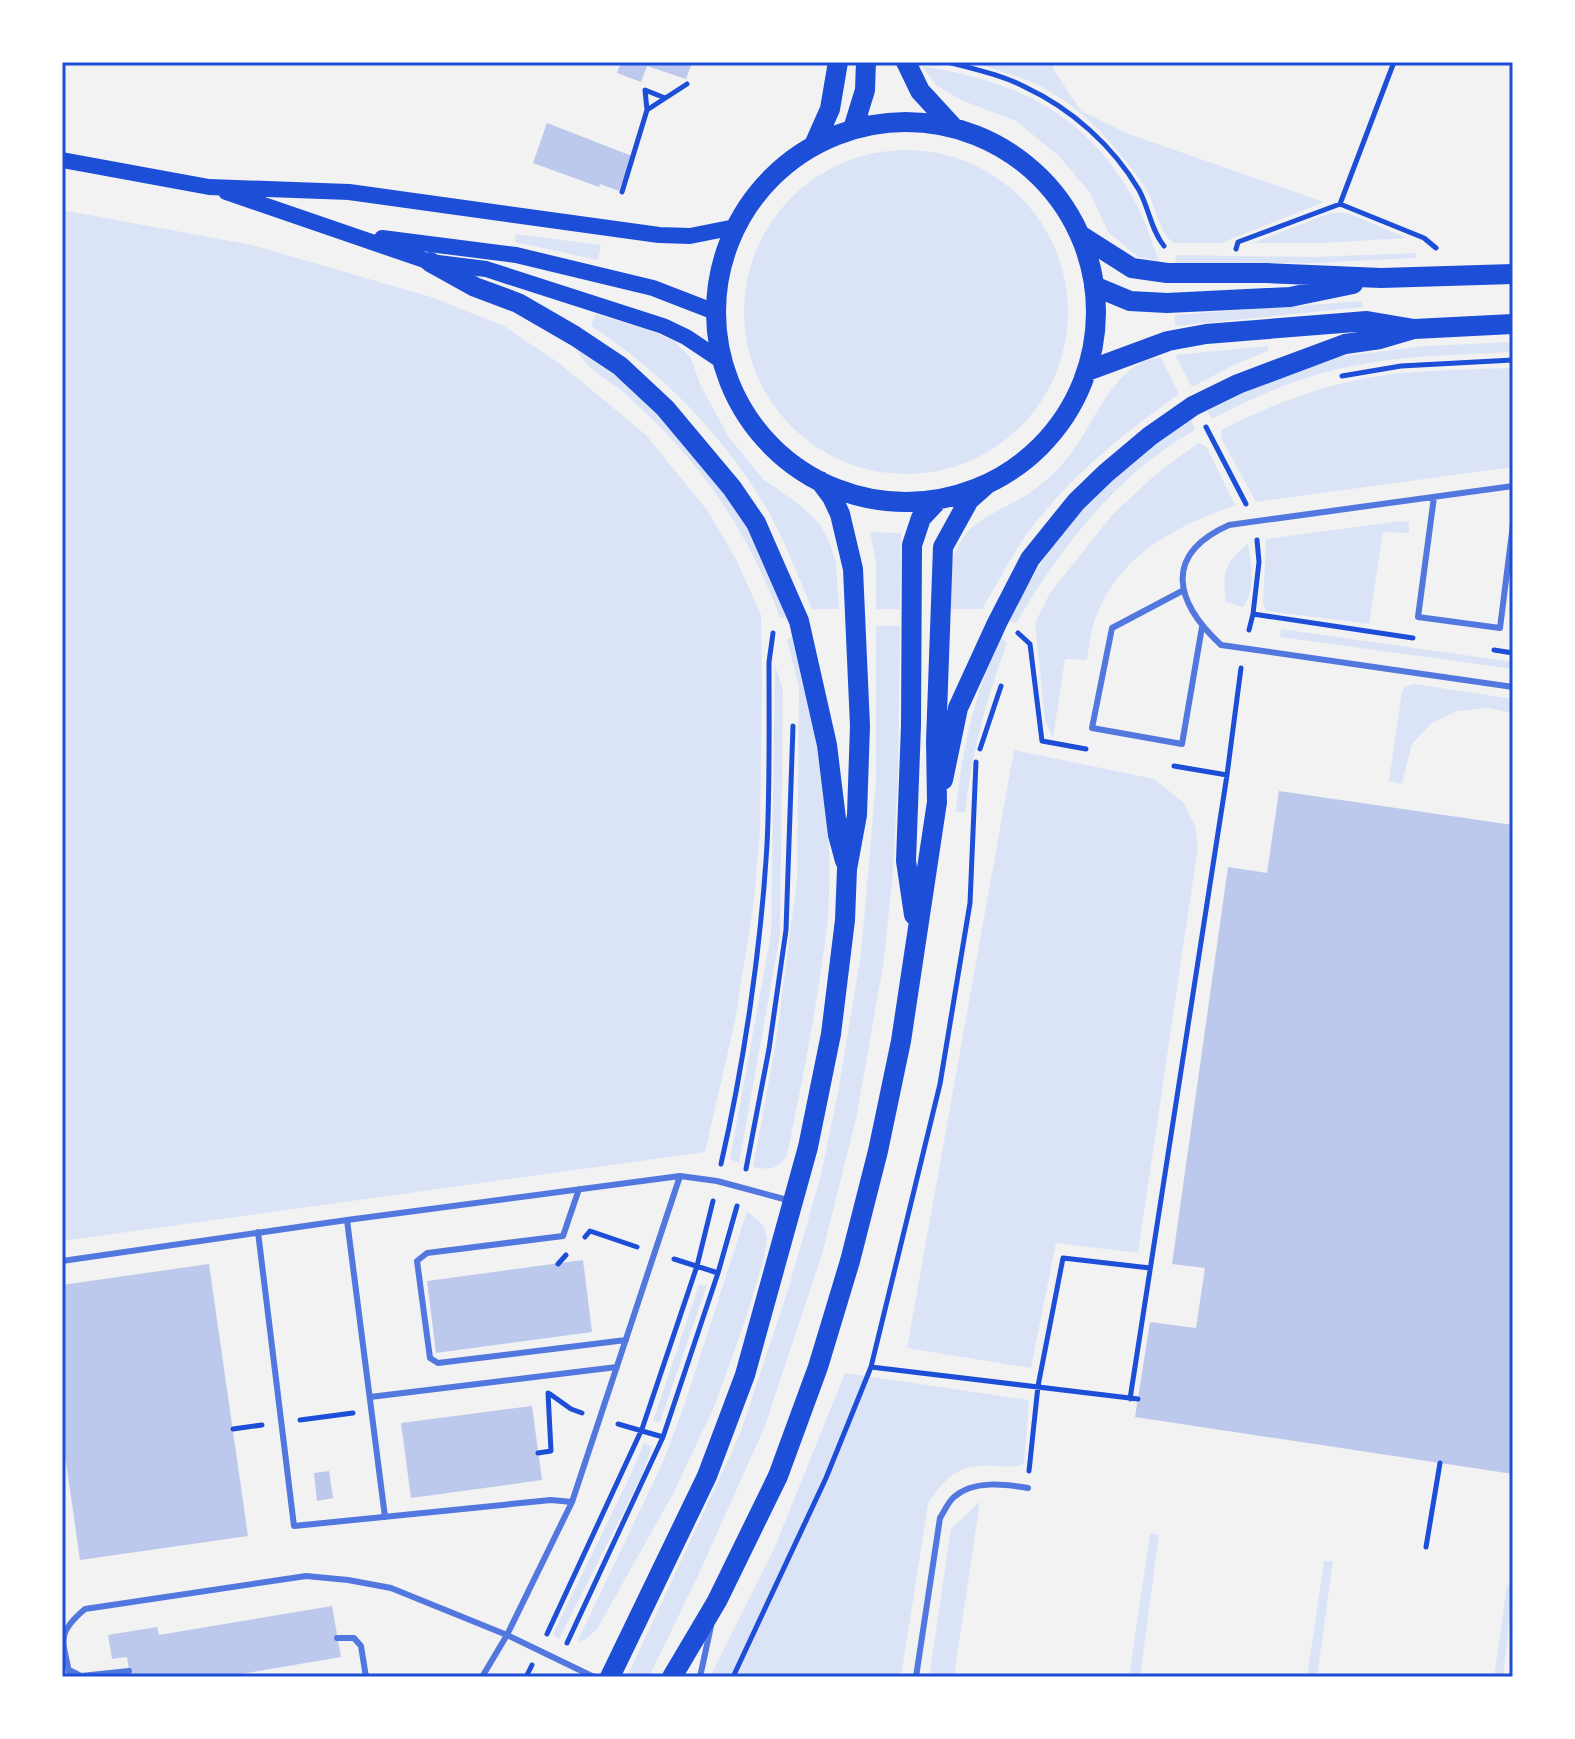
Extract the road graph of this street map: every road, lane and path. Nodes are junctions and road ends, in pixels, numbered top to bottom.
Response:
1 (838, 62) edge
2 (866, 62) edge
3 (906, 62) edge
4 (948, 62) edge
5 (1394, 62) edge
6 (687, 84) dead end
7 (665, 98) junction
8 (647, 110) junction
9 (954, 128) junction
10 (853, 129) junction
11 (814, 145) junction
12 (62, 160) edge
13 (209, 187) junction
14 (622, 192) dead end
15 (1340, 204) junction
16 (735, 227) junction
17 (345, 233) junction
18 (1080, 235) junction
19 (1449, 248) dead end
20 (1167, 250) dead end
21 (1235, 250) dead end
22 (430, 262) junction
23 (1513, 274) edge
24 (1381, 278) junction
25 (1094, 286) junction
26 (715, 312) junction
27 (1513, 324) edge
28 (1414, 329) junction
29 (1513, 360) edge
30 (722, 361) junction
31 (1087, 371) junction
32 (1331, 379) dead end
33 (1207, 428) dead end
34 (1195, 438) dead end
35 (820, 481) junction
36 (987, 484) junction
37 (1513, 486) edge
38 (1434, 497) junction
39 (939, 499) junction
40 (1513, 524) edge
41 (1182, 591) junction
42 (1202, 627) junction
43 (773, 628) dead end
44 (785, 628) dead end
45 (1421, 639) dead end
46 (1482, 648) dead end
47 (1017, 649) dead end
48 (1244, 649) junction
49 (1513, 653) edge
50 (1005, 676) dead end
51 (1513, 687) edge
52 (1088, 750) dead end
53 (1165, 764) dead end
54 (1227, 775) junction
55 (937, 802) junction
56 (847, 869) junction
57 (916, 930) junction
58 (680, 1176) junction
59 (579, 1189) junction
60 (794, 1202) junction
61 (347, 1220) junction
62 (258, 1232) junction
63 (62, 1261) edge
64 (1150, 1268) junction
65 (626, 1340) junction
66 (617, 1367) junction
67 (871, 1367) junction
68 (1038, 1386) junction
69 (370, 1397) junction
70 (1130, 1399) junction
71 (1138, 1399) dead end
72 (600, 1420) junction
73 (663, 1437) dead end
74 (538, 1453) dead end
75 (1440, 1463) dead end
76 (1028, 1488) joint
77 (572, 1502) junction
78 (385, 1517) junction
79 (1426, 1547) dead end
80 (717, 1601) junction
81 (507, 1635) junction
82 (337, 1638) dead end
83 (129, 1671) dead end
84 (69, 1674) edge
85 (366, 1677) edge
86 (482, 1677) edge
87 (594, 1677) edge
88 (610, 1677) edge
89 (672, 1677) edge
90 (700, 1677) edge
91 (733, 1677) edge
92 (916, 1677) edge

1 - 11 main road
2 - 10 main road
3 - 9 main road
4 - 20 path
5 - 15 path
6 - 7 path
7 - 8 path
7 - 8 path
8 - 14 path
9 - 10 main road
9 - 18 main road
10 - 11 main road
11 - 16 main road
12 - 13 main road
13 - 16 main road
13 - 17 main road
15 - 19 path
15 - 21 path
16 - 26 main road
17 - 22 main road
17 - 26 main road
18 - 24 main road
18 - 25 main road
22 - 30 main road
22 - 56 main road
23 - 24 main road
24 - 25 main road
25 - 31 main road
26 - 30 main road
27 - 28 main road
28 - 31 main road
28 - 55 main road
29 - 32 path
30 - 35 main road
31 - 36 main road
33 - 34 path
35 - 39 main road
35 - 56 main road
36 - 39 main road
36 - 55 main road
37 - 38 lane
38 - 40 lane
38 - 41 lane
39 - 57 main road
41 - 42 lane
41 - 42 lane
42 - 48 lane
43 - 44 path
45 - 48 path
46 - 49 path
47 - 52 path
48 - 51 lane
48 - 54 path
50 - 67 path
53 - 54 path
54 - 64 path
55 - 57 main road
56 - 60 main road
57 - 80 main road
58 - 59 lane
58 - 60 lane
58 - 65 lane
59 - 61 lane
59 - 65 lane
60 - 88 main road
61 - 62 lane
61 - 69 lane
62 - 63 lane
62 - 78 lane
64 - 68 path
64 - 70 path
65 - 66 lane
66 - 69 lane
66 - 72 lane
67 - 68 path
67 - 91 path
68 - 70 path
68 - 76 path
69 - 78 lane
70 - 71 path
72 - 73 path
72 - 74 path
72 - 77 lane
75 - 79 path
76 - 92 lane
77 - 78 lane
77 - 81 lane
80 - 89 main road
80 - 90 lane
81 - 84 lane
81 - 86 lane
81 - 87 lane
82 - 85 lane
83 - 84 lane

